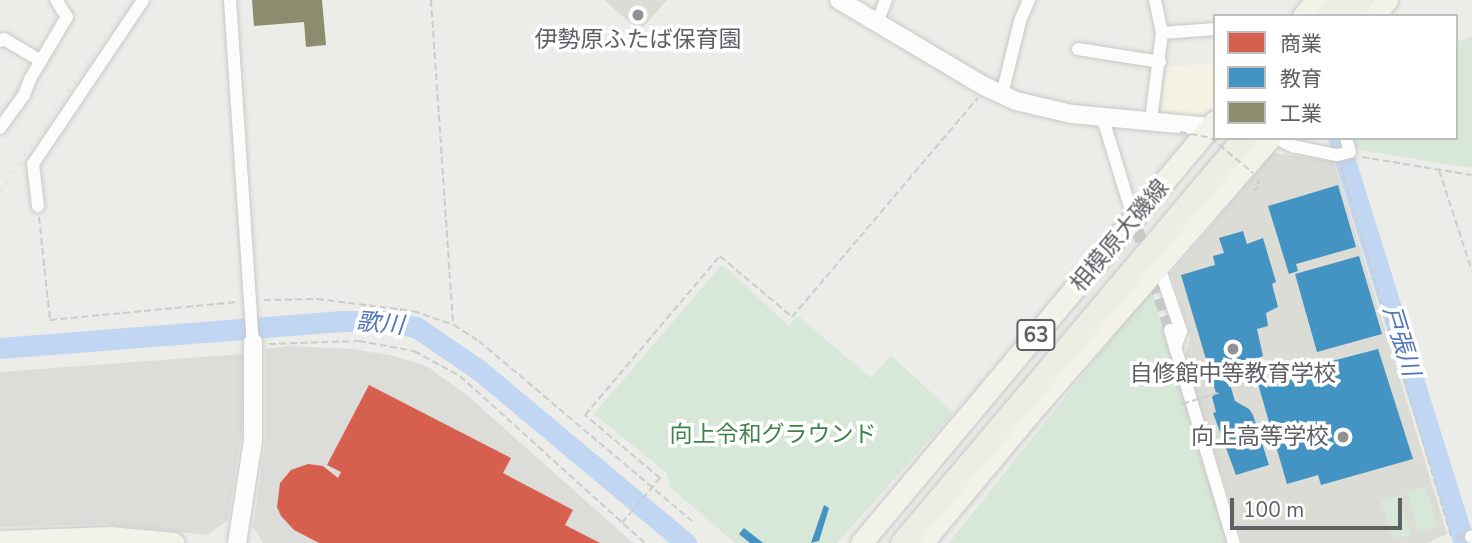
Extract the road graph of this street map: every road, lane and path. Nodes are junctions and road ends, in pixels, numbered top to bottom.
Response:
1 (56, 0) edge
2 (143, 0) edge
3 (230, 0) edge
4 (431, 0) edge
5 (839, 0) edge
6 (886, 0) edge
7 (1029, 0) edge
8 (1155, 0) edge
9 (1316, 0) edge
10 (1341, 0) edge
11 (1378, 7) edge
12 (1305, 14) edge
13 (1330, 14) edge
14 (1355, 14) edge
15 (877, 23) junction
16 (1213, 29) edge
17 (1162, 33) junction
18 (0, 41) edge
19 (1078, 49) dead end
20 (41, 61) junction
21 (1160, 62) junction
22 (994, 90) junction
23 (1102, 116) junction
24 (1151, 120) junction
25 (0, 128) edge
26 (1213, 129) edge
27 (1180, 132) dead end
28 (1213, 132) edge
29 (1213, 133) edge
30 (1213, 140) edge
31 (1213, 140) edge
32 (1242, 140) edge
33 (1268, 140) edge
34 (1281, 140) edge
35 (1346, 140) edge
36 (1344, 153) junction
37 (1438, 169) junction
38 (1472, 175) edge
39 (1254, 191) dead end
40 (1129, 204) tunnel mouth
41 (38, 206) joint
42 (1159, 267) junction
43 (1472, 271) edge
44 (250, 303) junction
45 (454, 325) junction
46 (1170, 330) tunnel mouth
47 (253, 344) junction
48 (1175, 348) junction
49 (1218, 393) dead end
50 (1182, 404) dead end
51 (653, 487) junction
52 (692, 522) dead end
53 (622, 523) junction
54 (1457, 534) dead end
55 (1452, 539) dead end
56 (1467, 539) edge
57 (0, 541) edge
58 (644, 542) edge
59 (174, 543) edge
60 (237, 543) edge
61 (861, 543) edge
62 (884, 543) edge
63 (902, 543) edge
64 (922, 543) edge
65 (1234, 543) edge

1 - 20 street
2 - 41 street
3 - 44 street
4 - 45 path
5 - 15 street
6 - 15 street
7 - 22 street
8 - 17 street
9 - 12 main road
10 - 13 highway
11 - 14 highway
15 - 22 street
16 - 17 street
17 - 21 street
18 - 20 street
19 - 21 street
20 - 25 street
21 - 24 street
22 - 23 street
22 - 51 path
23 - 24 street
23 - 40 street
24 - 26 street
27 - 31 path, bridge
28 - 61 main road, 相模原大磯線 / 63
29 - 62 highway
30 - 39 path, bridge
32 - 63 highway
33 - 42 main road, 相模原大磯線 / 63
34 - 36 street
35 - 36 street
36 - 37 path
36 - 55 path
37 - 38 path
37 - 43 path
41 - 44 path
42 - 48 street
42 - 64 main road, 相模原大磯線 / 63
44 - 45 path
44 - 47 street
45 - 51 path
46 - 48 street
47 - 53 path
47 - 60 street
48 - 65 street
49 - 50 path, bridge
51 - 52 path
51 - 53 path
53 - 58 path
54 - 56 path
57 - 59 main road

